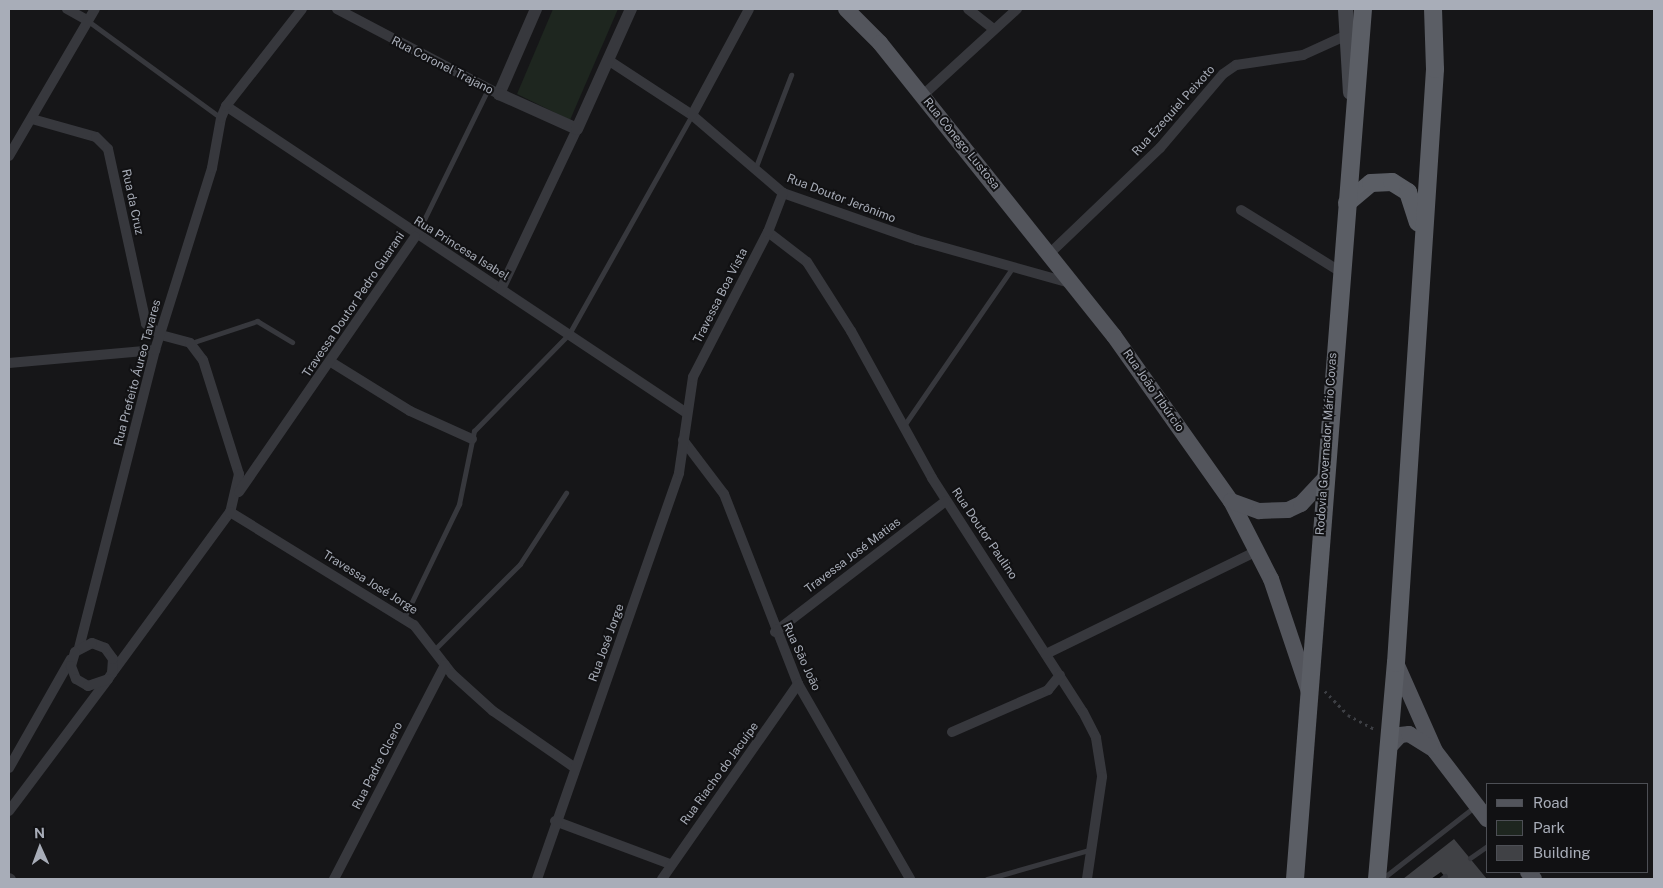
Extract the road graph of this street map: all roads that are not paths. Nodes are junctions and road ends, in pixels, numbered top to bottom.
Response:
1 (67, 9) edge
2 (95, 9) edge
3 (302, 9) edge
4 (337, 9) edge
5 (536, 9) edge
6 (631, 9) edge
7 (749, 9) edge
8 (846, 9) edge
9 (968, 9) edge
10 (1017, 9) edge
11 (1346, 9) edge
12 (1363, 9) edge
13 (1433, 9) edge
14 (87, 20) junction
15 (994, 29) junction
16 (1347, 35) junction
17 (608, 60) junction
18 (791, 75) dead end
19 (493, 93) junction
20 (922, 96) junction
21 (226, 106) junction
22 (692, 115) junction
23 (221, 118) junction
24 (32, 119) junction
25 (578, 128) junction
26 (1353, 142) junction
27 (9, 156) edge
28 (755, 169) junction
29 (783, 192) junction
30 (1347, 203) junction
31 (1241, 210) dead end
32 (768, 232) junction
33 (1421, 232) junction
34 (416, 237) junction
35 (1048, 254) junction
36 (1014, 267) junction
37 (1341, 272) junction
38 (1072, 283) junction
39 (501, 289) junction
40 (570, 334) junction
41 (161, 335) junction
42 (292, 342) dead end
43 (190, 344) junction
44 (155, 350) junction
45 (331, 362) junction
46 (9, 363) edge
47 (684, 412) junction
48 (905, 424) junction
49 (472, 439) junction
50 (683, 440) junction
51 (1323, 480) junction
52 (566, 493) dead end
53 (236, 495) junction
54 (946, 501) junction
55 (1231, 501) junction
56 (230, 512) junction
57 (1259, 550) junction
58 (404, 618) junction
59 (774, 632) junction
60 (77, 650) junction
61 (435, 650) junction
62 (1046, 654) junction
63 (1396, 663) junction
64 (445, 665) junction
65 (1060, 675) junction
66 (110, 676) junction
67 (798, 684) junction
68 (1311, 696) junction
69 (952, 732) dead end
70 (1390, 742) junction
71 (1435, 751) junction
72 (574, 767) junction
73 (9, 768) edge
74 (1476, 805) junction
75 (9, 811) edge
76 (1486, 818) edge
77 (555, 821) junction
78 (1486, 847) edge
79 (1092, 849) junction
80 (1470, 858) dead end
81 (670, 864) junction
82 (334, 879) edge
83 (538, 879) edge
84 (662, 879) edge
85 (910, 879) edge
86 (987, 879) edge
87 (1087, 879) edge
88 (1295, 879) edge
89 (1377, 879) edge
90 (1381, 879) edge

1 - 14 street
2 - 14 street
3 - 21 street, Rua Prefeito Áureo Tavares
4 - 19 street, Rua Coronel Trajano
5 - 19 street
6 - 17 street
7 - 22 street
8 - 20 main road, Rua Cônego Lustosa
9 - 15 street
10 - 15 street
11 - 16 main road
12 - 26 highway, Rodovia Governador Mário Covas
13 - 33 highway
14 - 23 lane
14 - 24 street
15 - 20 street
16 - 26 main road
16 - 35 street, Rua Ezequiel Peixoto
17 - 22 street, Rua Doutor Jerônimo
17 - 25 street
18 - 28 lane
19 - 25 street, Rua Coronel Trajano
19 - 34 lane, Travessa Doutor Pedro Guarani
20 - 35 main road, Rua Cônego Lustosa
21 - 23 street, Rua Prefeito Áureo Tavares
21 - 34 street, Rua Princesa Isabel
22 - 28 street, Rua Doutor Jerônimo
22 - 40 lane
23 - 41 street, Rua Prefeito Áureo Tavares
24 - 27 street
24 - 41 street, Rua da Cruz
25 - 39 street
26 - 30 highway, Rodovia Governador Mário Covas
28 - 29 street, Rua Doutor Jerônimo
29 - 32 street, Travessa Boa Vista
29 - 36 street, Rua Doutor Jerônimo
30 - 33 highway
30 - 37 highway, Rodovia Governador Mário Covas
31 - 37 street
32 - 47 street, Travessa Boa Vista
32 - 48 street, Rua Doutor Paulino
33 - 63 highway
34 - 39 street, Rua Princesa Isabel
34 - 45 street, Travessa Doutor Pedro Guarani
35 - 38 main road, Rua Cônego Lustosa
36 - 38 street, Rua Doutor Jerônimo
36 - 48 lane
37 - 51 highway, Rodovia Governador Mário Covas
38 - 55 main road, Rua João Tibúrcio
39 - 40 street, Rua Princesa Isabel
40 - 47 street, Rua Princesa Isabel
40 - 49 lane
41 - 43 street
41 - 44 street, Rua Prefeito Áureo Tavares
42 - 43 lane
43 - 53 street
44 - 46 street
44 - 60 street, Rua Prefeito Áureo Tavares
45 - 49 street
45 - 53 street, Travessa Doutor Pedro Guarani
47 - 50 street, Rua José Jorge
48 - 54 street, Rua Doutor Paulino
49 - 58 lane
50 - 59 street, Rua São João
50 - 72 street, Rua José Jorge
51 - 55 main road
51 - 68 highway, Rodovia Governador Mário Covas
52 - 61 lane
53 - 56 street
54 - 59 street, Travessa José Matias
54 - 62 street, Rua Doutor Paulino
55 - 57 main road, Rua João Tibúrcio
56 - 58 street, Travessa José Jorge
56 - 66 street
57 - 62 street
57 - 68 main road, Rua João Tibúrcio
58 - 61 street, Travessa José Jorge
59 - 67 street, Rua São João
60 - 66 street
60 - 66 street
60 - 73 street, Rua Prefeito Áureo Tavares
61 - 64 street, Travessa José Jorge
62 - 65 street, Rua Doutor Paulino
63 - 70 highway
63 - 71 main road
64 - 72 street, Travessa José Jorge
64 - 82 street, Rua Padre Clcero
65 - 69 street
65 - 79 street, Rua Doutor Paulino
66 - 75 street
67 - 81 street, Rua Riacho do Jacuípe
67 - 85 street, Rua São João
68 - 88 highway, Rodovia Governador Mário Covas
70 - 71 main road
70 - 89 highway
71 - 74 main road
72 - 77 street, Rua José Jorge
74 - 76 main road
74 - 90 lane
77 - 81 street
77 - 83 street, Rua José Jorge
78 - 80 lane
79 - 86 lane
79 - 87 street, Rua Doutor Paulino
81 - 84 street, Rua Riacho do Jacuípe

